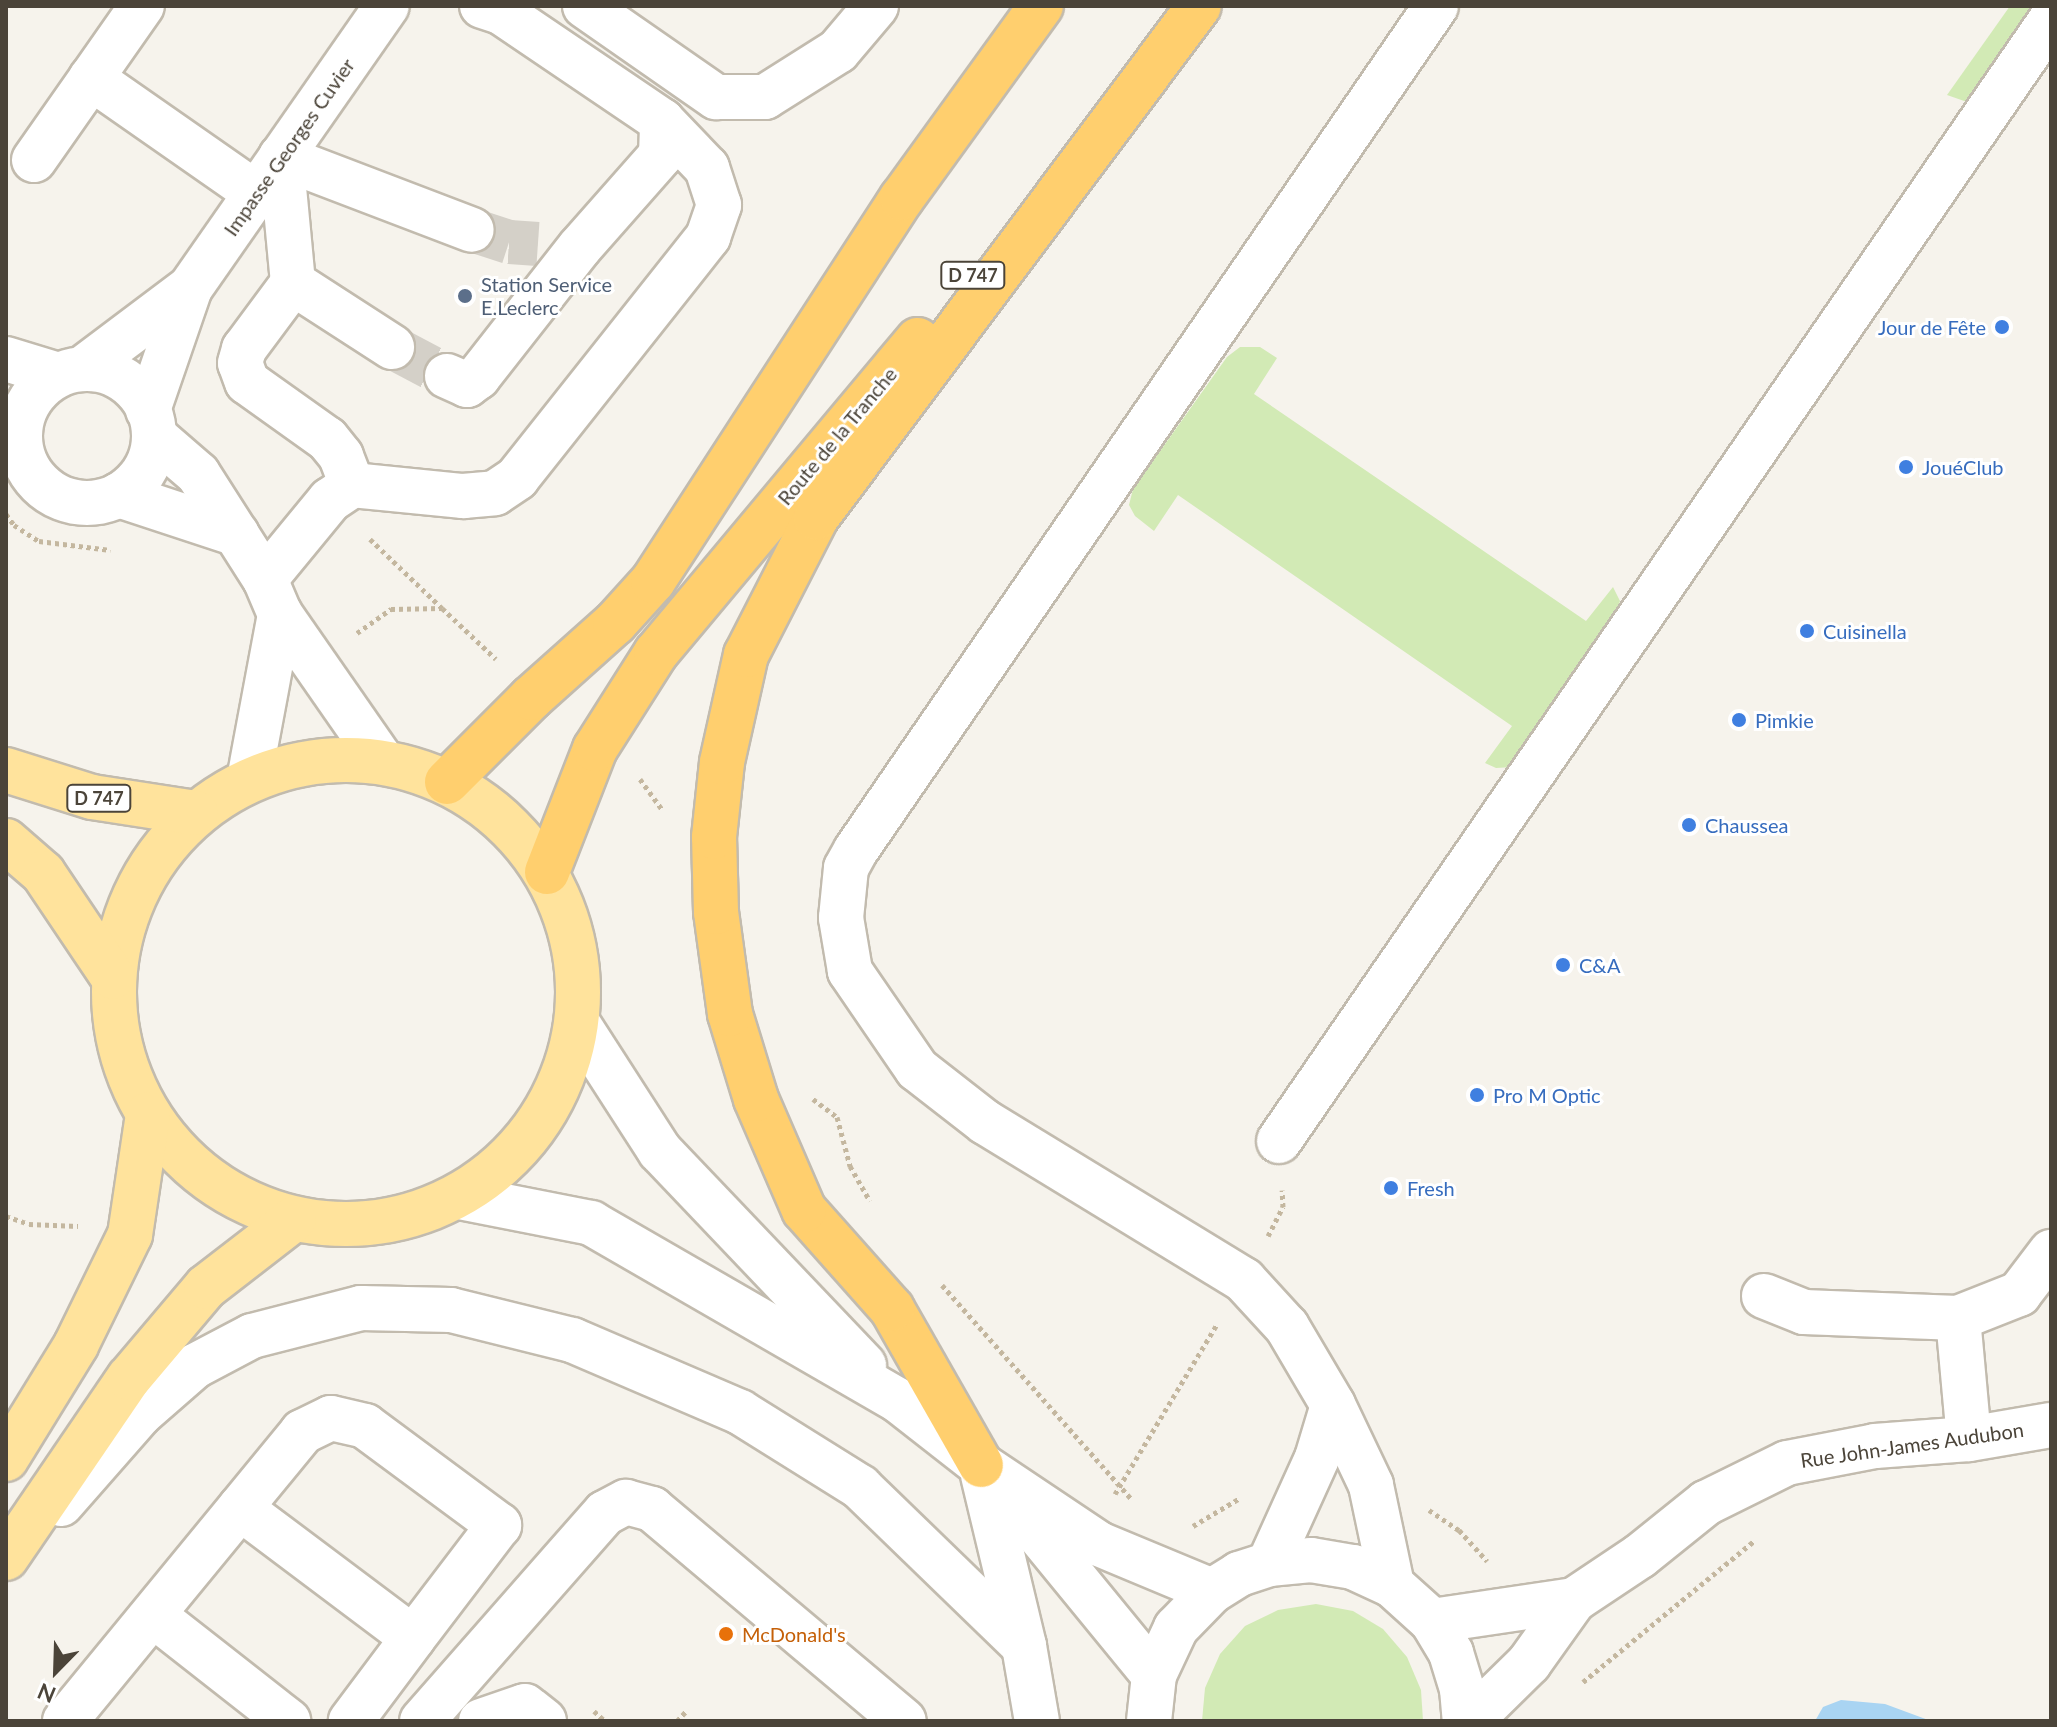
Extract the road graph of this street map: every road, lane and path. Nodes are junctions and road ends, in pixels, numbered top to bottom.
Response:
1 (142, 6) edge
2 (482, 6) edge
3 (585, 6) edge
4 (876, 6) edge
5 (1041, 6) edge
6 (1436, 6) edge
7 (377, 10) edge
8 (1189, 20) edge
9 (2051, 20) edge
10 (91, 78) junction
11 (662, 121) junction
12 (281, 157) junction
13 (34, 160) dead end
14 (256, 193) junction
15 (472, 230) tunnel mouth
16 (293, 283) junction
17 (190, 288) junction
18 (392, 347) tunnel mouth
19 (6, 359) edge
20 (70, 372) junction
21 (447, 376) tunnel mouth
22 (13, 416) edge
23 (151, 423) junction
24 (352, 485) junction
25 (119, 495) junction
26 (6, 514) edge
27 (237, 534) junction
28 (125, 550) dead end
29 (272, 596) junction
30 (349, 638) dead end
31 (497, 660) dead end
32 (382, 761) junction
33 (6, 770) edge
34 (249, 780) junction
35 (447, 782) junction
36 (196, 813) junction
37 (6, 841) edge
38 (547, 872) junction
39 (113, 977) junction
40 (578, 1024) junction
41 (806, 1097) dead end
42 (148, 1114) junction
43 (1279, 1141) joint
44 (459, 1197) junction
45 (874, 1207) dead end
46 (6, 1216) edge
47 (294, 1219) junction
48 (85, 1227) dead end
49 (2051, 1252) edge
50 (937, 1279) dead end
51 (1244, 1280) junction
52 (1764, 1296) dead end
53 (1958, 1318) junction
54 (899, 1401) junction
55 (1333, 1405) junction
56 (2051, 1425) edge
57 (1969, 1439) junction
58 (6, 1459) edge
59 (981, 1465) junction
60 (1305, 1480) junction
61 (1120, 1481) junction
62 (1371, 1485) junction
63 (1141, 1507) dead end
64 (240, 1508) junction
65 (1191, 1527) dead end
66 (1765, 1535) dead end
67 (1099, 1544) junction
68 (6, 1558) edge
69 (1269, 1564) junction
70 (6, 1566) edge
71 (1392, 1585) junction
72 (1212, 1591) junction
73 (1574, 1600) junction
74 (1516, 1611) junction
75 (153, 1615) junction
76 (1432, 1621) junction
77 (413, 1638) junction
78 (1024, 1646) junction
79 (1154, 1675) junction
80 (1582, 1684) dead end
81 (688, 1709) dead end
82 (82, 1715) edge
83 (288, 1721) edge
84 (351, 1721) edge
85 (422, 1721) edge
86 (481, 1721) edge
87 (544, 1721) edge
88 (677, 1721) edge
89 (904, 1721) edge
90 (1037, 1721) edge
91 (1149, 1721) edge
92 (1467, 1721) edge

1 - 10 street
2 - 11 street
3 - 4 street
5 - 35 highway
6 - 51 street
7 - 12 street, Impasse Georges Cuvier
8 - 38 highway, Route de la Tranche / D 747
8 - 59 highway
9 - 43 street
10 - 13 street
10 - 14 street
11 - 21 street
11 - 24 street
12 - 14 street, Impasse Georges Cuvier
12 - 15 street
12 - 16 street
14 - 17 street, Impasse Georges Cuvier
16 - 18 street
16 - 24 street
17 - 20 street
17 - 23 street
19 - 20 street
20 - 22 street
20 - 23 street
22 - 25 street
23 - 25 street
23 - 27 street
24 - 29 street
25 - 27 street
26 - 28 path
27 - 29 street
29 - 32 street
29 - 34 street
30 - 31 path
32 - 34 main road
32 - 35 main road
33 - 36 main road, D 747
34 - 36 main road
35 - 38 main road
36 - 39 main road
37 - 39 main road
38 - 40 main road
39 - 42 main road
40 - 44 main road
40 - 54 street
41 - 45 path
42 - 47 main road
42 - 58 main road
43 - 51 path
44 - 47 main road
44 - 54 street
46 - 48 path
47 - 68 main road
49 - 53 street
50 - 61 path
51 - 55 street
51 - 61 path
52 - 53 street
53 - 57 street
54 - 59 street
55 - 60 street
55 - 62 street
56 - 57 street, Rue John-James Audubon
57 - 73 street, Rue John-James Audubon
59 - 67 street
59 - 78 street
59 - 79 street
60 - 65 path
60 - 69 street
61 - 63 path
61 - 67 path
62 - 71 street
62 - 74 path
64 - 75 street
64 - 77 street
64 - 77 street
66 - 80 path
67 - 72 street
69 - 71 street
69 - 72 street
70 - 78 street
71 - 76 street
72 - 79 street
73 - 74 street, Rue John-James Audubon
73 - 92 street, Rue John-James Audubon
74 - 76 street, Rue John-James Audubon
75 - 82 street
75 - 83 street
76 - 92 street
77 - 84 street
78 - 90 street
79 - 91 street
81 - 88 path
85 - 89 street
86 - 87 street

